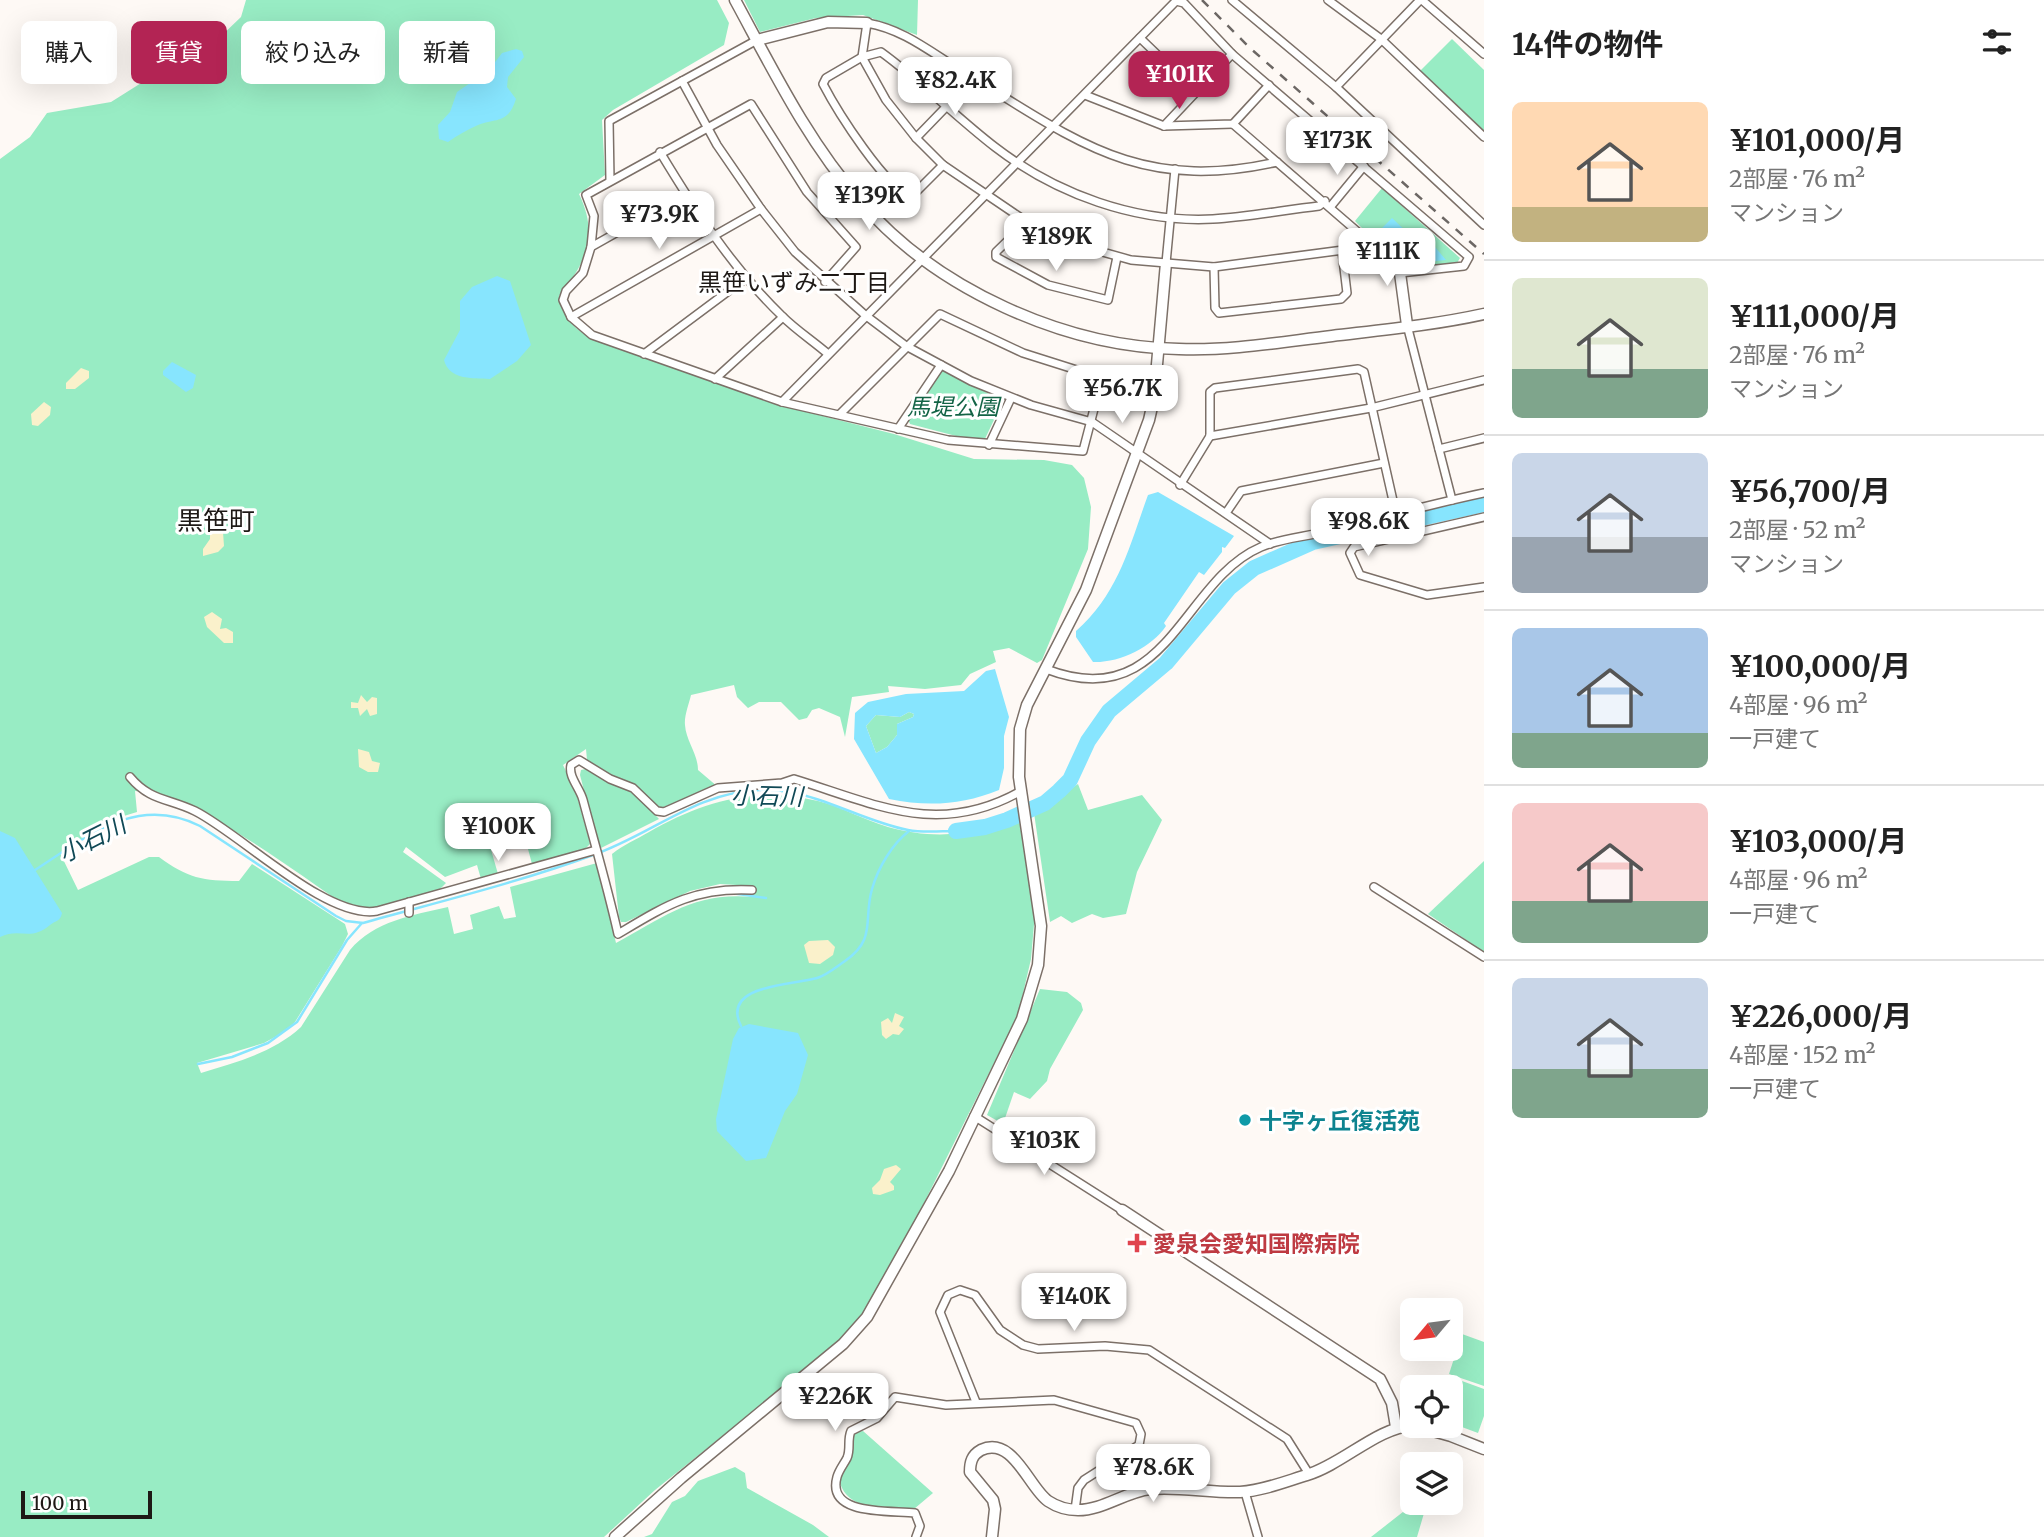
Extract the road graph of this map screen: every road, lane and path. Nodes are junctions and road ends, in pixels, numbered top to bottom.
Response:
1 (735, 0) edge
2 (1232, 0) edge
3 (1328, 0) edge
4 (1421, 0) edge
5 (867, 23) junction
6 (1140, 38) junction
7 (757, 40) junction
8 (1381, 40) junction
9 (1232, 54) junction
10 (1484, 54) edge
11 (862, 57) junction
12 (974, 78) junction
13 (682, 81) junction
14 (1269, 85) junction
15 (1336, 88) junction
16 (1195, 91) junction
17 (1086, 94) junction
18 (945, 108) junction
19 (1233, 124) junction
20 (1164, 125) junction
21 (707, 126) junction
22 (1053, 127) junction
23 (1484, 137) edge
24 (916, 138) junction
25 (660, 152) junction
26 (1278, 162) junction
27 (1018, 164) junction
28 (943, 165) junction
29 (1364, 166) junction
30 (1175, 169) junction
31 (610, 180) junction
32 (685, 194) junction
33 (987, 194) junction
34 (1328, 204) junction
35 (761, 209) junction
36 (1171, 216) junction
37 (1027, 222) junction
38 (1484, 225) edge
39 (715, 235) junction
40 (1374, 246) junction
41 (591, 247) junction
42 (1342, 251) junction
43 (923, 257) junction
44 (1117, 257) junction
45 (1166, 264) junction
46 (1214, 267) junction
47 (1400, 272) junction
48 (747, 278) junction
49 (825, 282) junction
50 (1484, 314) edge
51 (865, 315) junction
52 (571, 317) junction
53 (783, 317) junction
54 (1407, 325) junction
55 (906, 346) junction
56 (1159, 348) junction
57 (644, 354) junction
58 (828, 354) junction
59 (940, 365) junction
60 (715, 379) junction
61 (1484, 380) edge
62 (1426, 394) junction
63 (1011, 398) junction
64 (782, 402) junction
65 (1371, 408) junction
66 (840, 414) junction
67 (1092, 422) junction
68 (898, 429) junction
69 (1210, 436) junction
70 (1484, 438) edge
71 (989, 445) junction
72 (1439, 449) junction
73 (1136, 451) junction
74 (1384, 463) junction
75 (1180, 485) junction
76 (1484, 493) edge
77 (1452, 500) junction
78 (1226, 513) junction
79 (1396, 514) junction
80 (1484, 517) edge
81 (1270, 544) junction
82 (1484, 587) edge
83 (1046, 669) junction
84 (130, 776) dead end
85 (1021, 791) junction
86 (597, 853) junction
87 (1374, 887) dead end
88 (752, 890) dead end
89 (1484, 957) edge
90 (974, 1116) junction
91 (1122, 1210) joint
92 (976, 1402) junction
93 (1396, 1427) junction
94 (1400, 1427) edge
95 (1451, 1438) edge
96 (1484, 1449) edge
97 (1309, 1474) junction
98 (1245, 1492) junction
99 (1075, 1510) junction
100 (615, 1537) edge
101 (915, 1537) edge
102 (992, 1537) edge
103 (1258, 1537) edge

1 - 7 street
2 - 15 street
3 - 8 street
4 - 8 street
4 - 10 street
5 - 7 street
5 - 11 street
5 - 12 street
6 - 9 street
6 - 16 street
6 - 17 street
7 - 13 street
7 - 43 street
8 - 15 street
8 - 23 street
9 - 14 street
9 - 16 street
11 - 18 street
11 - 24 street
11 - 28 street
12 - 18 street
12 - 22 street
13 - 21 street
13 - 31 street
14 - 19 street
14 - 29 street
15 - 38 street
16 - 20 street
17 - 20 street
17 - 22 street
18 - 24 street
18 - 27 street
19 - 20 street
19 - 26 street
21 - 25 street
21 - 35 street
21 - 49 street
22 - 27 street
22 - 30 street
24 - 28 street
25 - 31 street
25 - 32 street
26 - 30 street
26 - 34 street
27 - 33 street
27 - 36 street
28 - 33 street
29 - 34 street
29 - 47 street
30 - 36 street
31 - 41 street
32 - 39 street
32 - 41 street
33 - 37 street
33 - 43 street
34 - 36 street
34 - 40 street
35 - 39 street
35 - 49 street
36 - 45 street
37 - 44 street
37 - 44 street
39 - 48 street
39 - 52 street
40 - 42 street
40 - 47 street
41 - 52 street
42 - 46 street
42 - 46 street
43 - 51 street
43 - 56 street
44 - 45 street
45 - 46 street
45 - 56 street
47 - 54 street
48 - 53 street
48 - 57 street
49 - 51 street
50 - 54 street
51 - 55 street
51 - 58 street
52 - 57 street
53 - 58 street
53 - 60 street
54 - 56 street
54 - 62 street
55 - 59 street
55 - 66 street
55 - 67 street
56 - 73 street
57 - 60 street
58 - 64 street
59 - 63 street
59 - 68 street
60 - 64 street
61 - 62 street
62 - 65 street
62 - 72 street
63 - 67 street
63 - 71 street
64 - 66 street
65 - 69 street
65 - 69 street
65 - 74 street
66 - 68 street
67 - 71 street
67 - 73 street
68 - 71 street
69 - 75 street
70 - 72 street
72 - 77 street
73 - 75 street
73 - 83 street
74 - 78 street
74 - 79 street
75 - 78 street
76 - 77 street
77 - 79 street
78 - 81 street
79 - 81 street
80 - 82 street
81 - 83 street
83 - 85 street
84 - 86 street
85 - 86 street
85 - 90 street
86 - 88 street
87 - 89 street
90 - 91 street
90 - 100 street
91 - 93 street
92 - 97 street
92 - 99 street
92 - 101 street
93 - 94 street
93 - 97 street
95 - 96 street
97 - 98 street
98 - 99 street
98 - 103 street
99 - 102 street

